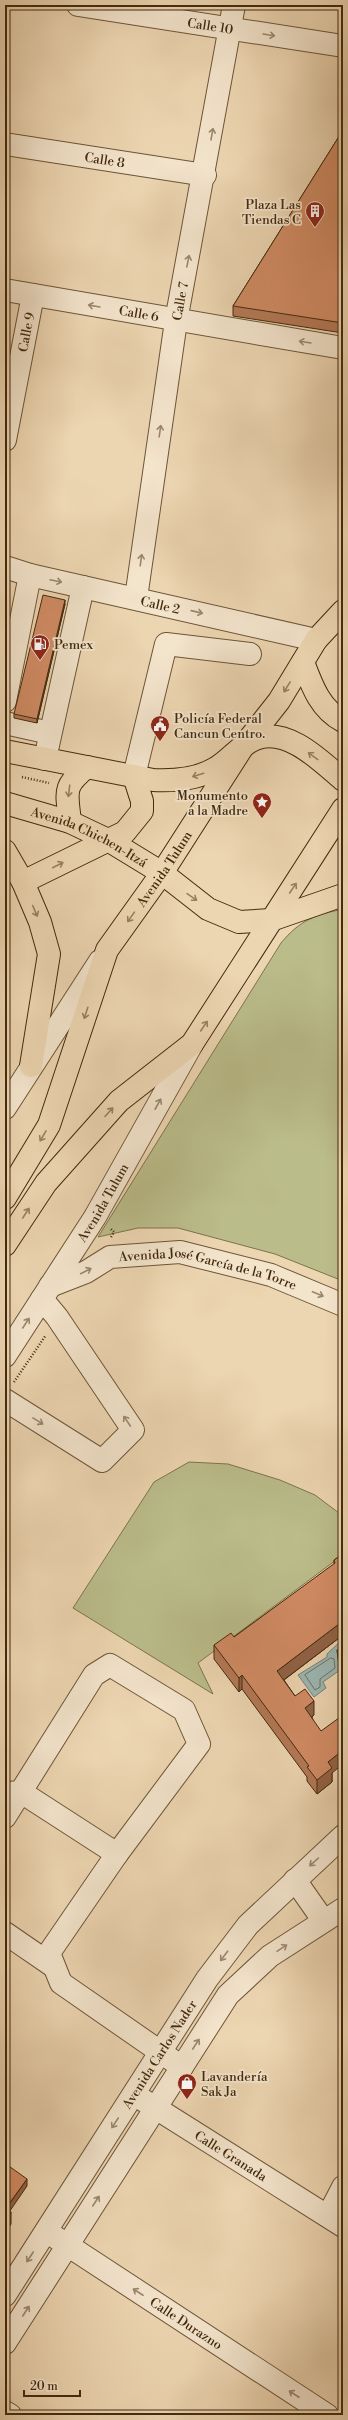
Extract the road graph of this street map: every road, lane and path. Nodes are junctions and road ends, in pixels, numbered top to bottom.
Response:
1 (78, 5) edge
2 (234, 5) edge
3 (230, 29) junction
4 (343, 46) edge
5 (5, 144) edge
6 (205, 175) junction
7 (5, 290) edge
8 (33, 295) junction
9 (176, 321) junction
10 (343, 348) edge
11 (5, 440) edge
12 (5, 567) edge
13 (28, 582) junction
14 (82, 594) junction
15 (136, 598) junction
16 (343, 611) edge
17 (316, 640) junction
18 (250, 654) dead end
19 (303, 662) junction
20 (5, 700) edge
21 (343, 721) edge
22 (5, 723) edge
23 (50, 733) junction
24 (242, 748) junction
25 (5, 751) edge
26 (45, 759) junction
27 (87, 767) junction
28 (20, 776) dead end
29 (134, 776) junction
30 (343, 780) edge
31 (49, 783) dead end
32 (5, 803) edge
33 (343, 809) edge
34 (70, 822) junction
35 (108, 840) junction
36 (5, 851) edge
37 (162, 873) junction
38 (23, 882) junction
39 (343, 895) edge
40 (271, 920) junction
41 (107, 950) junction
42 (192, 1044) junction
43 (31, 1066) junction
44 (5, 1108) edge
45 (5, 1198) edge
46 (5, 1245) edge
47 (46, 1292) junction
48 (343, 1305) edge
49 (5, 1356) edge
50 (5, 1400) edge
51 (13, 1791) edge
52 (5, 1817) edge
53 (343, 1836) edge
54 (117, 1854) junction
55 (295, 1880) junction
56 (343, 1910) edge
57 (324, 1920) junction
58 (5, 1933) edge
59 (53, 1966) junction
60 (161, 2052) junction
61 (182, 2067) junction
62 (134, 2094) junction
63 (155, 2109) junction
64 (343, 2187) edge
65 (335, 2221) edge
66 (46, 2231) junction
67 (67, 2246) junction
68 (5, 2295) edge
69 (5, 2343) edge
70 (5, 2412) edge
71 (10, 2415) edge
72 (327, 2415) edge

1 - 3 street, Calle 10
2 - 3 street, Calle 7
3 -> 4 street, Calle 10
6 -> 3 street, Calle 7
5 - 6 street, Calle 8
9 -> 6 street, Calle 7
7 - 8 street, Calle 6
9 -> 8 street, Calle 6
8 - 11 street, Calle 9
10 -> 9 street, Calle 6
15 -> 9 street, Calle 7
12 - 13 street, Calle 2
13 - 14 street, Calle 2
13 - 20 street
14 - 15 street, Calle 2
14 - 23 street
15 -> 17 street, Calle 2
16 - 17 main road, Avenida Tulum
17 - 19 main road, Avenida Tulum
18 - 29 street
19 - 21 main road
19 -> 24 main road, Avenida Tulum
22 - 23 street
23 - 26 street
24 -> 29 main road
30 -> 24 main road
24 - 37 main road, Avenida Tulum
25 - 26 main road
26 - 27 main road
27 - 29 main road
27 -> 34 main road
28 - 31 path
29 - 35 main road
32 - 34 main road, Avenida Chichen-Itzá
40 -> 33 main road, Avenida Tulum
34 - 35 main road, Avenida Chichen-Itzá
35 - 37 main road, Avenida Chichen-Itzá
38 -> 35 main road
36 - 38 main road
37 -> 40 main road, Avenida Chichen-Itzá
37 -> 41 main road, Avenida Tulum
38 -> 43 main road
39 - 40 main road, Avenida Chichen-Itzá
42 -> 40 main road, Avenida Tulum
41 - 43 street, Avenida Tulum
41 -> 45 main road, Avenida Tulum
46 -> 42 main road, Avenida Tulum
47 -> 42 street, Avenida Tulum
43 - 44 street, Avenida Tulum
47 -> 48 street, Avenida José García de la Torre
49 -> 47 street, Avenida Tulum
50 -> 47 street
51 - 52 street
51 - 54 street
51 - 54 street
53 -> 55 street, Avenida Carlos Nader
54 - 59 street
55 - 57 street
55 -> 60 street, Avenida Carlos Nader
56 - 57 street, Avenida Carlos Nader
61 -> 57 street, Avenida Carlos Nader
58 - 59 street
59 - 60 street
60 - 61 street
60 - 62 street, Avenida Carlos Nader
61 - 63 street, Avenida Carlos Nader
62 - 63 street, Calle Granada
62 -> 66 street, Avenida Carlos Nader
63 - 65 street, Calle Granada
67 -> 63 street, Avenida Carlos Nader
64 - 65 street, Calle Granada
66 - 67 street, Calle Durazno
66 -> 68 street, Avenida Carlos Nader
69 -> 67 street, Avenida Carlos Nader
72 -> 67 street, Calle Durazno
70 - 71 street

